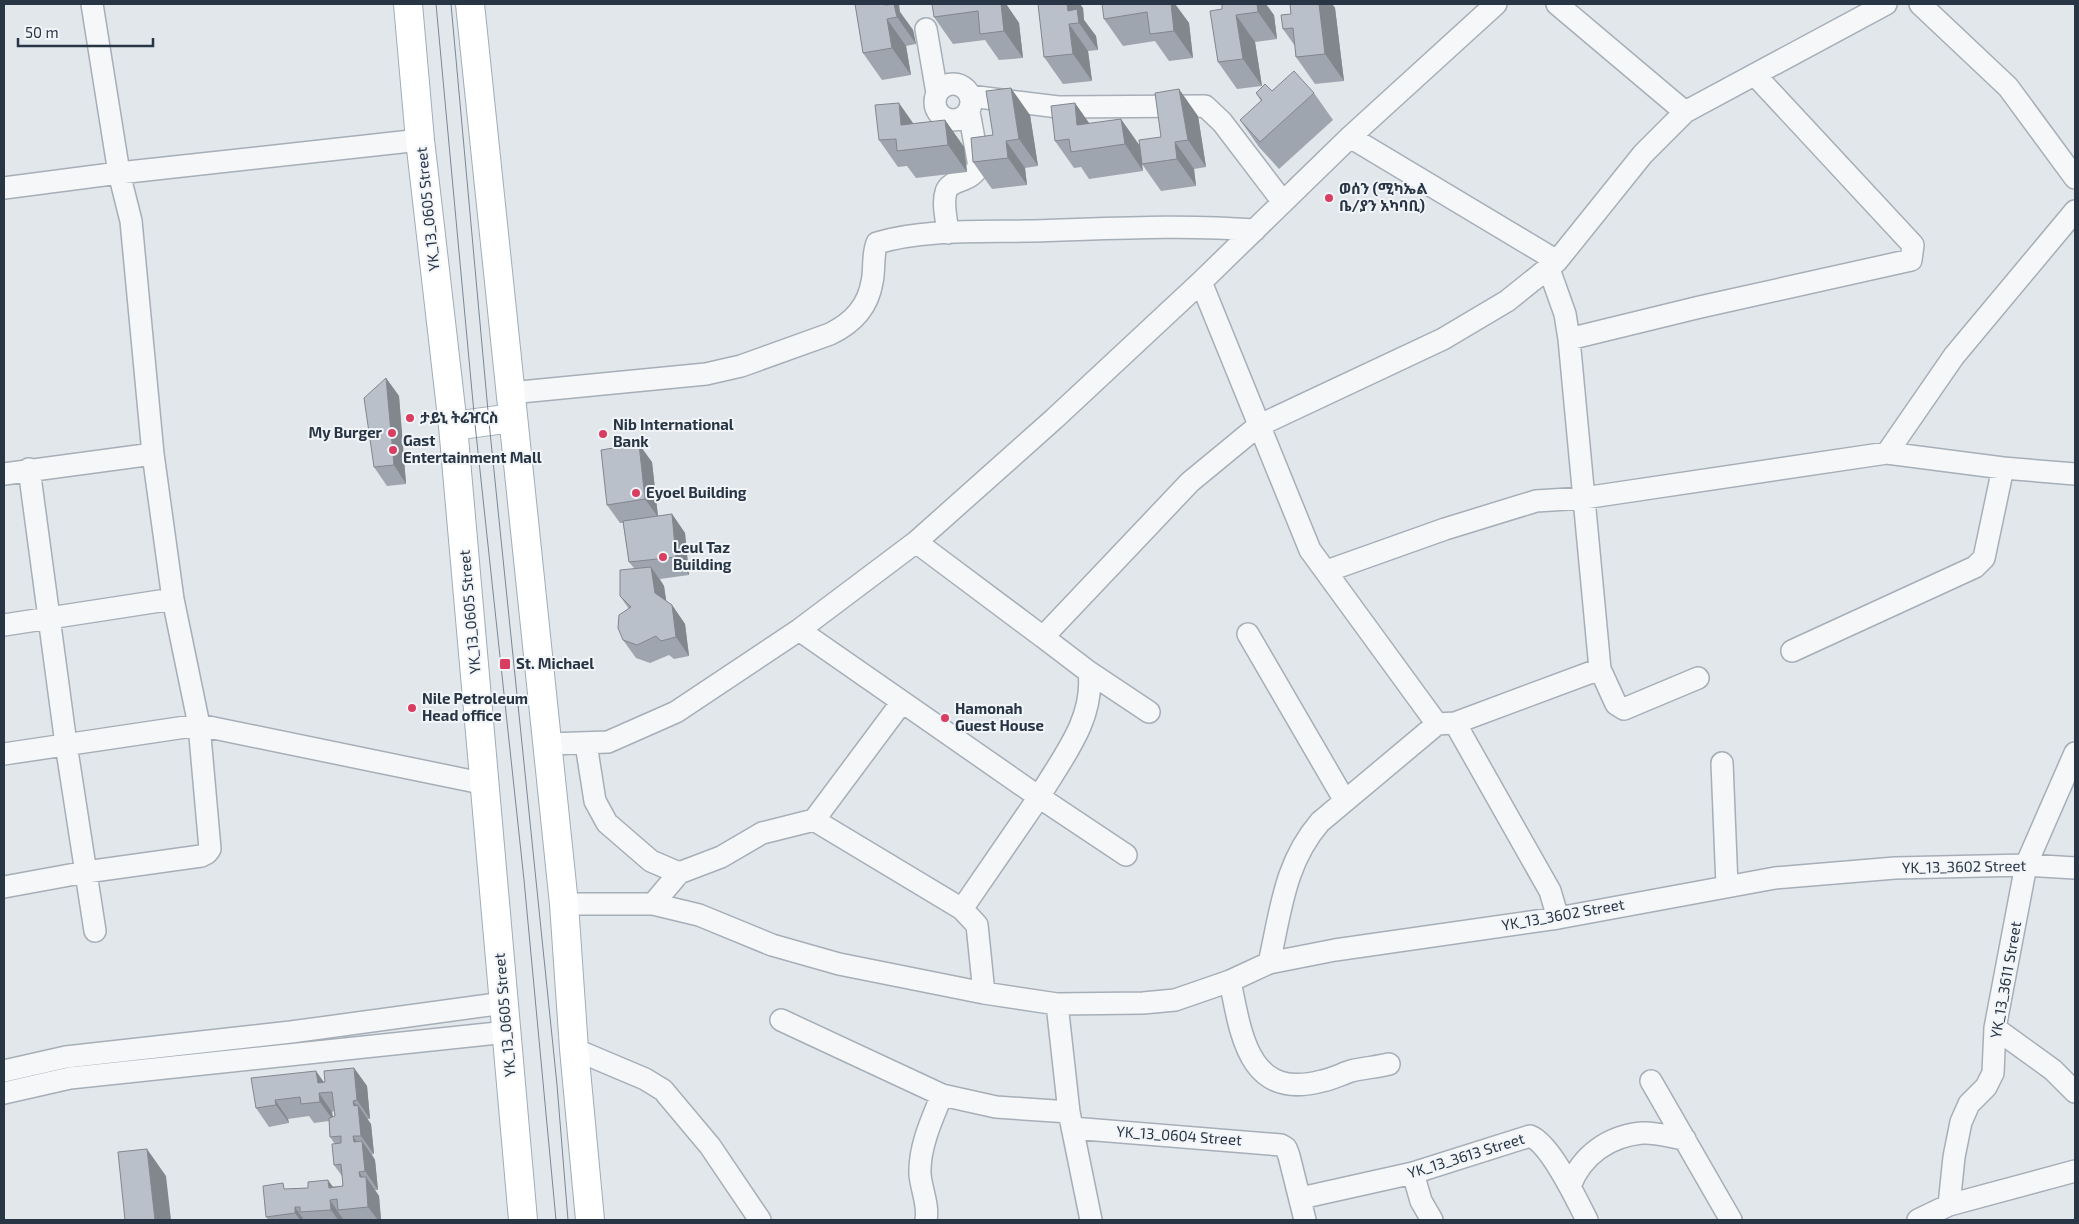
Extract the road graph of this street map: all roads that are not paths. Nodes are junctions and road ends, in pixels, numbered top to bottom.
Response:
1 (92, 4) edge
2 (408, 4) edge
3 (470, 4) edge
4 (1557, 4) edge
5 (1886, 4) edge
6 (1920, 4) edge
7 (1493, 5) edge
8 (926, 29) dead end
9 (1755, 75) junction
10 (937, 93) junction
11 (970, 104) junction
12 (1686, 112) junction
13 (1350, 137) junction
14 (420, 140) junction
15 (120, 173) junction
16 (2075, 178) edge
17 (4, 188) edge
18 (1283, 202) junction
19 (2075, 211) edge
20 (1255, 230) junction
21 (948, 233) junction
22 (1553, 265) junction
23 (1201, 282) junction
24 (1569, 339) junction
25 (512, 406) junction
26 (453, 426) junction
27 (1258, 426) junction
28 (1887, 453) junction
29 (153, 454) junction
30 (2003, 468) junction
31 (29, 469) junction
32 (4, 474) edge
33 (2075, 474) edge
34 (1584, 498) junction
35 (916, 542) junction
36 (1327, 571) junction
37 (173, 599) junction
38 (51, 618) junction
39 (4, 625) edge
40 (799, 630) junction
41 (1248, 634) dead end
42 (1043, 637) junction
43 (1792, 651) dead end
44 (1600, 668) junction
45 (1089, 672) junction
46 (1698, 678) dead end
47 (902, 702) junction
48 (1150, 712) dead end
49 (1446, 724) junction
50 (199, 725) junction
51 (66, 744) junction
52 (548, 744) junction
53 (586, 744) junction
54 (2075, 753) edge
55 (4, 754) edge
56 (1722, 763) dead end
57 (486, 784) junction
58 (1040, 796) junction
59 (1345, 802) junction
60 (814, 820) junction
61 (1126, 855) dead end
62 (2026, 864) junction
63 (2075, 868) edge
64 (86, 872) junction
65 (679, 873) junction
66 (4, 886) edge
67 (1727, 886) junction
68 (564, 904) junction
69 (653, 904) junction
70 (962, 909) junction
71 (1558, 918) junction
72 (95, 931) dead end
73 (1269, 963) junction
74 (1230, 981) junction
75 (984, 993) junction
76 (504, 1003) junction
77 (1058, 1004) junction
78 (781, 1020) dead end
79 (1995, 1028) junction
80 (507, 1032) junction
81 (574, 1049) junction
82 (1389, 1064) dead end
83 (4, 1071) edge
84 (1651, 1081) dead end
85 (2075, 1092) edge
86 (4, 1093) edge
87 (942, 1095) junction
88 (1069, 1105) junction
89 (1685, 1139) junction
90 (2075, 1171) edge
91 (1413, 1173) junction
92 (1570, 1186) junction
93 (1301, 1198) junction
94 (1949, 1205) junction
95 (522, 1220) edge
96 (590, 1220) edge
97 (760, 1220) edge
98 (926, 1220) edge
99 (1091, 1220) edge
100 (1305, 1220) edge
101 (1432, 1220) edge
102 (1587, 1220) edge
103 (1731, 1220) edge
104 (1920, 1220) edge

1 - 15 street
2 - 14 main road, YK_13_0605 Street
3 - 25 main road
4 - 12 street
5 - 9 street
6 - 16 street
7 - 13 street
8 - 10 street
9 - 12 street
9 - 24 street
10 - 11 street
10 - 11 street
11 - 18 street
11 - 21 street
12 - 22 street
13 - 18 street
13 - 22 street
14 - 15 street
14 - 26 main road, YK_13_0605 Street
15 - 17 street
15 - 29 street
18 - 20 street
19 - 28 street
20 - 21 street
20 - 23 street
21 - 25 street
22 - 24 street
22 - 27 street
23 - 27 street
23 - 35 street
24 - 34 street
25 - 26 main road
25 - 52 main road
26 - 57 main road, YK_13_0605 Street
27 - 36 street
27 - 42 street
28 - 30 street
28 - 34 street
29 - 31 street
29 - 37 street
30 - 33 street
30 - 43 street
31 - 32 street
31 - 38 street
34 - 36 street
34 - 44 street
35 - 40 street
35 - 42 street
36 - 49 street
37 - 38 street
37 - 50 street
38 - 39 street
38 - 51 street
40 - 47 street
40 - 53 street
41 - 59 street
42 - 45 street
44 - 46 street
44 - 49 street
45 - 48 street
45 - 58 street
47 - 58 street
47 - 60 street
49 - 59 street
49 - 71 street
50 - 51 street
50 - 57 street
50 - 64 street
51 - 55 street
51 - 64 street
52 - 53 street
52 - 68 main road
53 - 65 street
54 - 62 street, YK_13_3611 Street
56 - 67 street
57 - 76 main road, YK_13_0605 Street
58 - 61 street
58 - 70 street
59 - 73 street
60 - 65 street
60 - 70 street
62 - 63 street, YK_13_3602 Street
62 - 67 street, YK_13_3602 Street
62 - 79 street, YK_13_3611 Street
64 - 66 street
64 - 72 street
65 - 69 street
67 - 71 street, YK_13_3602 Street
68 - 69 street, YK_13_3602 Street
68 - 81 main road
69 - 75 street, YK_13_3602 Street
70 - 75 street
71 - 73 street, YK_13_3602 Street
73 - 74 street, YK_13_3602 Street
74 - 77 street, YK_13_3602 Street
74 - 82 street
75 - 77 street, YK_13_3602 Street
76 - 80 main road, YK_13_0605 Street
76 - 83 street
77 - 88 street
78 - 87 street, YK_13_0604 Street
79 - 85 street
79 - 94 street, YK_13_3611 Street
80 - 86 street
80 - 95 main road, YK_13_0605 Street
81 - 96 main road
81 - 97 street
84 - 89 street
87 - 88 street, YK_13_0604 Street
87 - 98 street
88 - 93 street, YK_13_0604 Street
88 - 99 street
89 - 92 street
89 - 103 street
90 - 94 street
91 - 92 street, YK_13_3613 Street
91 - 93 street, YK_13_3613 Street
91 - 101 street
92 - 102 street, YK_13_3613 Street
93 - 100 street
94 - 104 street

